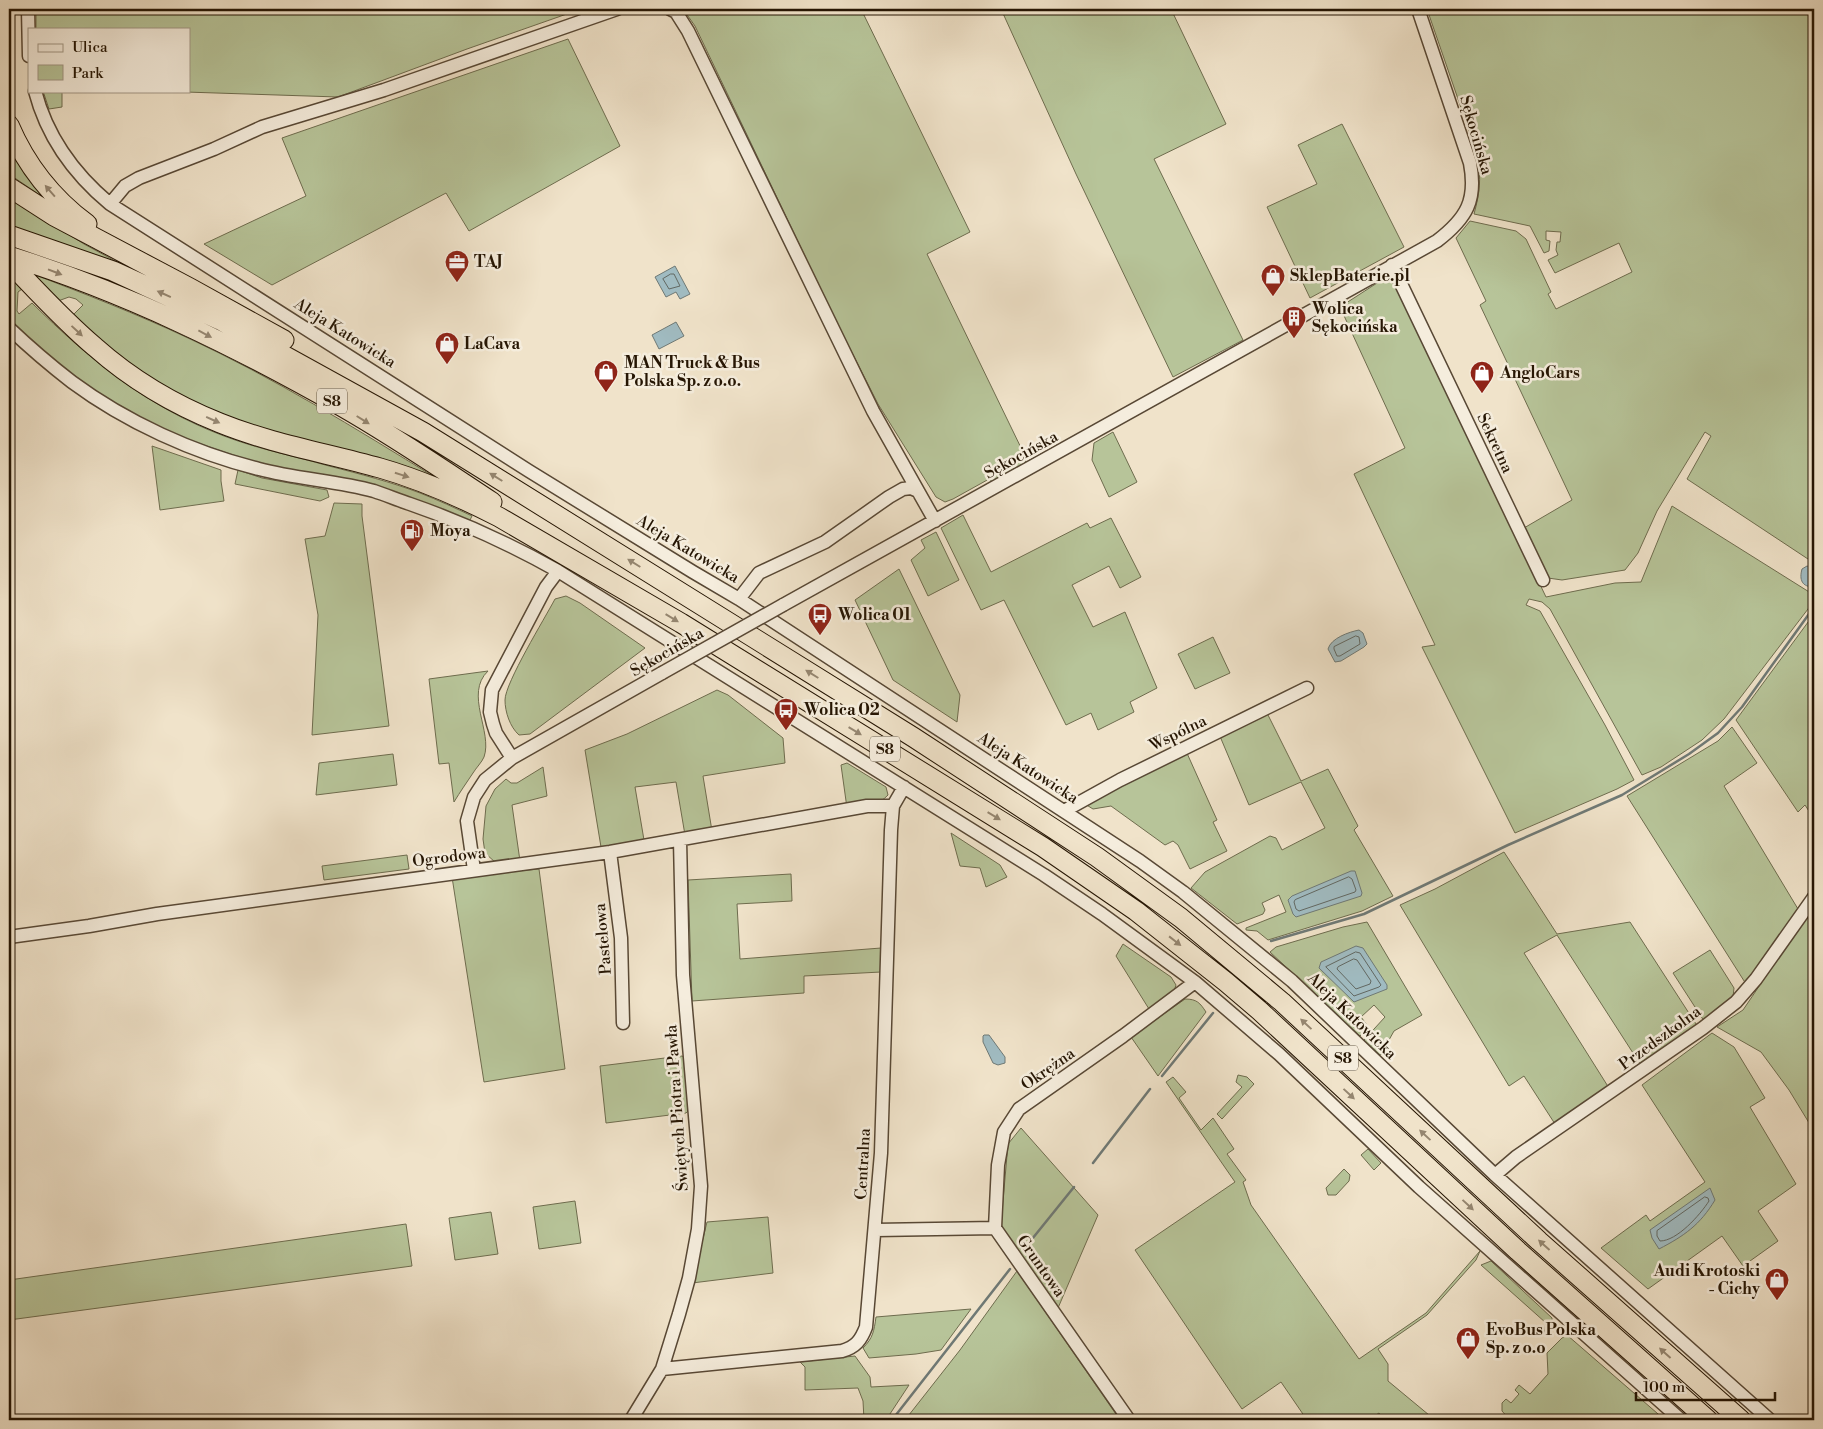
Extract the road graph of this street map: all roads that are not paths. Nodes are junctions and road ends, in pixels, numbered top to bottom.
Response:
1 (28, 9) edge
2 (617, 9) edge
3 (670, 9) edge
4 (1418, 9) edge
5 (28, 28) edge
6 (35, 92) edge
7 (9, 125) edge
8 (9, 187) edge
9 (110, 204) junction
10 (9, 236) edge
11 (9, 256) edge
12 (9, 262) edge
13 (1392, 265) junction
14 (159, 272) junction
15 (9, 328) edge
16 (423, 432) junction
17 (918, 491) junction
18 (935, 522) junction
19 (558, 571) junction
20 (1543, 580) dead end
21 (631, 592) junction
22 (739, 599) junction
23 (1307, 688) dead end
24 (512, 758) junction
25 (904, 787) junction
26 (893, 806) junction
27 (1064, 811) junction
28 (680, 840) junction
29 (610, 852) junction
30 (474, 870) junction
31 (1814, 898) edge
32 (9, 937) edge
33 (1195, 982) junction
34 (623, 1023) dead end
35 (1495, 1175) junction
36 (995, 1228) junction
37 (876, 1230) junction
38 (662, 1369) junction
39 (631, 1420) edge
40 (1129, 1420) edge
41 (1681, 1420) edge
42 (1708, 1420) edge
43 (1741, 1420) edge
44 (1770, 1420) edge

1 - 5 street
2 - 9 street
3 - 17 street
4 - 13 street, Sękocińska
6 - 9 street, Aleja Katowicka
14 -> 7 highway
8 - 14 highway
9 - 22 street, Aleja Katowicka
16 -> 10 highway, S8
11 -> 21 highway, S8
12 -> 21 highway
13 - 18 street, Sękocińska
13 - 20 street, Sekretna
14 - 16 highway
15 - 19 street
43 -> 16 highway, S8
17 - 18 street
17 - 22 street
18 - 24 street, Sękocińska, bridge
19 - 24 street
19 - 25 street
21 -> 42 highway, S8
22 - 27 street, Aleja Katowicka
23 - 27 street, Wspólna
24 - 30 street, Sękocińska
25 - 26 street, Centralna
25 - 33 street
26 - 28 street, Ogrodowa
26 - 37 street, Centralna
27 - 35 street, Aleja Katowicka
28 - 29 street, Ogrodowa
28 - 38 street, Świętych Piotra i Pawła
29 - 30 street, Ogrodowa
29 - 34 street, Pastelowa
30 - 32 street, Ogrodowa
31 - 35 street, Przedszkolna
33 - 36 street, Okrężna
33 - 41 street
35 - 44 street, Aleja Katowicka
36 - 37 street, Gruntowa
36 - 40 street, Gruntowa
37 - 38 street, Centralna
38 - 39 street, Świętych Piotra i Pawła

